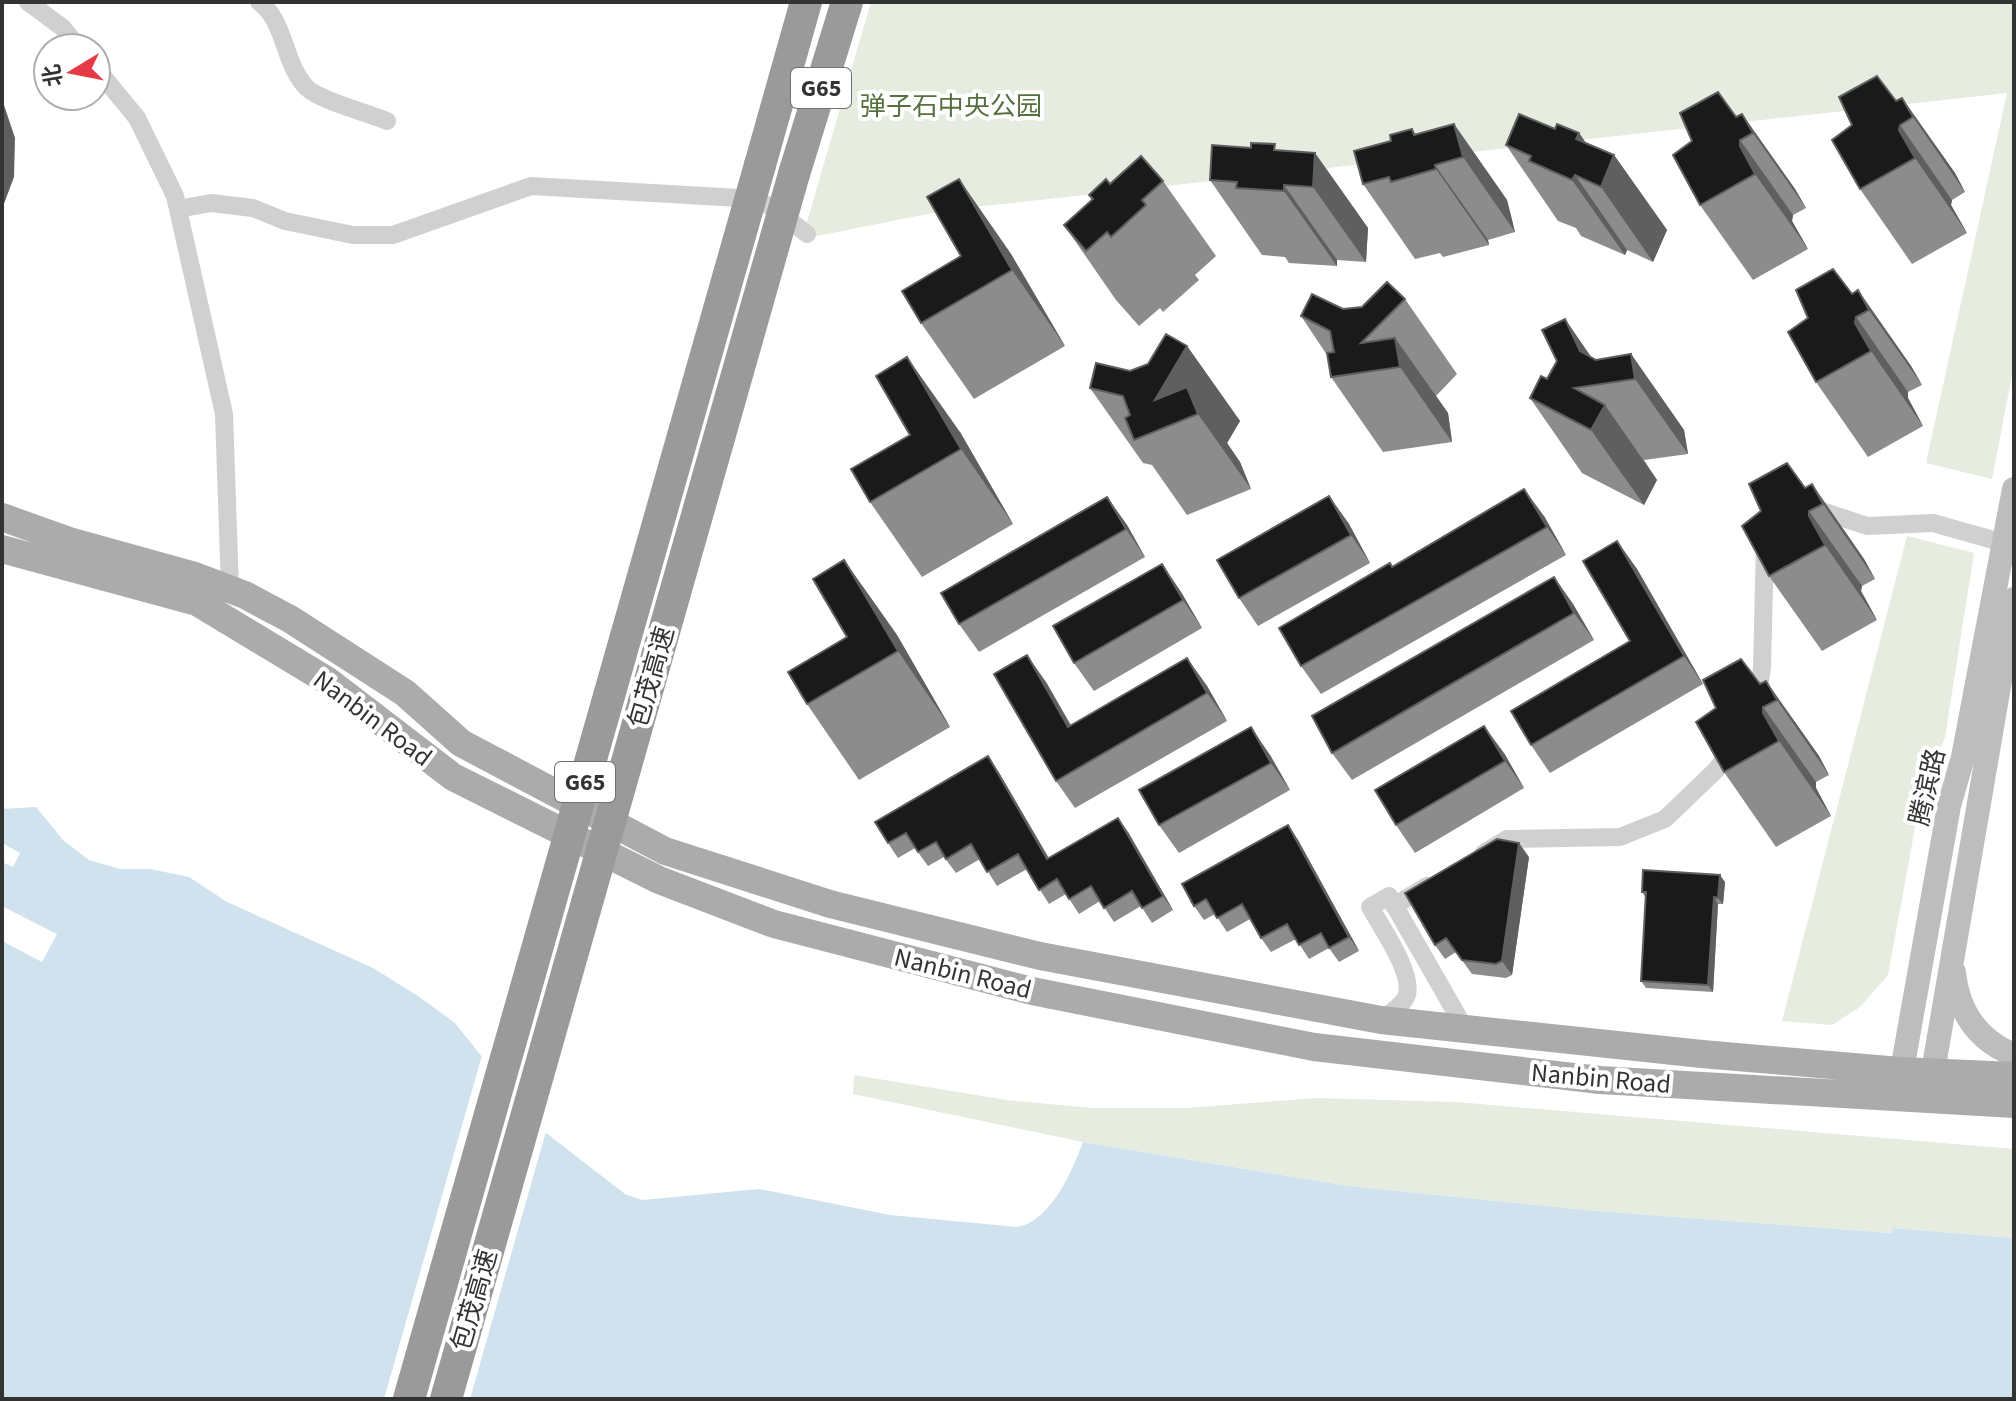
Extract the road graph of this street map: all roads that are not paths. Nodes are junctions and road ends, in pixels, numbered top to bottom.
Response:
1 (28, 2) edge
2 (259, 2) edge
3 (806, 2) edge
4 (847, 2) edge
5 (66, 32) edge
6 (112, 88) edge
7 (387, 121) dead end
8 (178, 209) junction
9 (807, 234) dead end
10 (2014, 489) edge
11 (2014, 495) edge
12 (1799, 504) edge
13 (2, 517) edge
14 (1766, 530) edge
15 (2, 549) edge
16 (2007, 549) edge
17 (230, 589) junction
18 (2014, 599) edge
19 (1469, 861) edge
20 (1444, 876) edge
21 (1394, 906) junction
22 (1952, 952) junction
23 (1381, 1020) junction
24 (1464, 1027) junction
25 (2014, 1055) edge
26 (2014, 1076) edge
27 (1899, 1084) junction
28 (1930, 1086) junction
29 (2014, 1104) edge
30 (409, 1399) edge
31 (446, 1399) edge

1 - 5 street
2 - 7 street
3 - 30 highway, 包茂高速 / G65, bridge
4 - 31 highway, 包茂高速 / G65, bridge
6 - 8 street
8 - 9 street
8 - 17 street
10 - 11 street, 腾滨路
11 - 16 street, 腾滨路
12 - 16 street
13 - 17 main road, Nanbin Road
14 - 19 street
15 - 27 main road, Nanbin Road
16 - 27 street, 腾滨路
17 - 23 main road, Nanbin Road
18 - 22 street, 腾滨路
20 - 21 street
21 - 23 street
21 - 24 street
22 - 25 street
22 - 28 street, 腾滨路
23 - 24 main road, Nanbin Road
24 - 27 main road, Nanbin Road
26 - 28 main road, Nanbin Road
27 - 28 main road, Nanbin Road
28 - 29 main road, Nanbin Road

